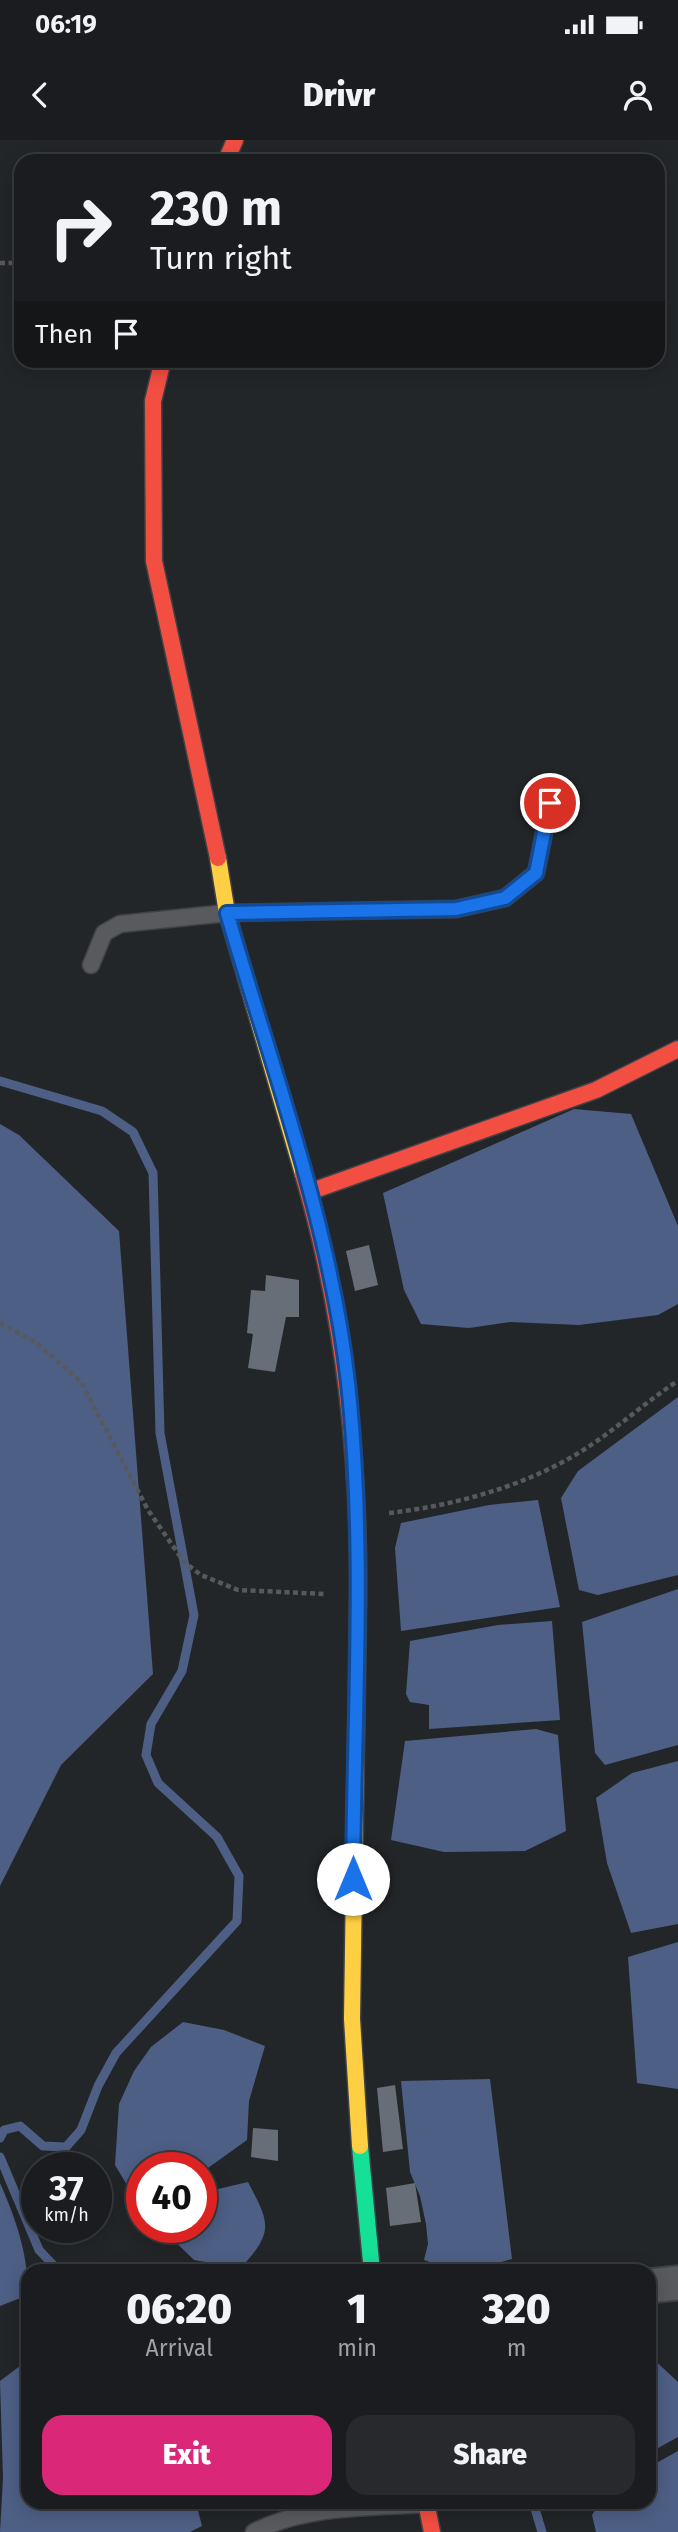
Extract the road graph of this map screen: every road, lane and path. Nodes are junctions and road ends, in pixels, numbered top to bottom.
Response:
1 (161, 368) edge
2 (550, 803) dead end
3 (227, 913) junction
4 (91, 965) dead end
5 (678, 1049) edge
6 (309, 1192) junction
7 (0, 1323) edge
8 (678, 1381) edge
9 (357, 1512) junction
10 (358, 1596) junction
11 (371, 2264) edge
12 (678, 2283) edge
13 (656, 2285) edge
14 (358, 2509) edge
15 (427, 2509) edge
16 (254, 2532) edge
17 (432, 2532) edge

1 - 3 street
2 - 3 lane
3 - 4 lane
3 - 6 street
5 - 6 street
6 - 9 street
7 - 10 path
8 - 9 path
9 - 10 street
10 - 11 street
12 - 13 street
14 - 16 lane
15 - 17 street

